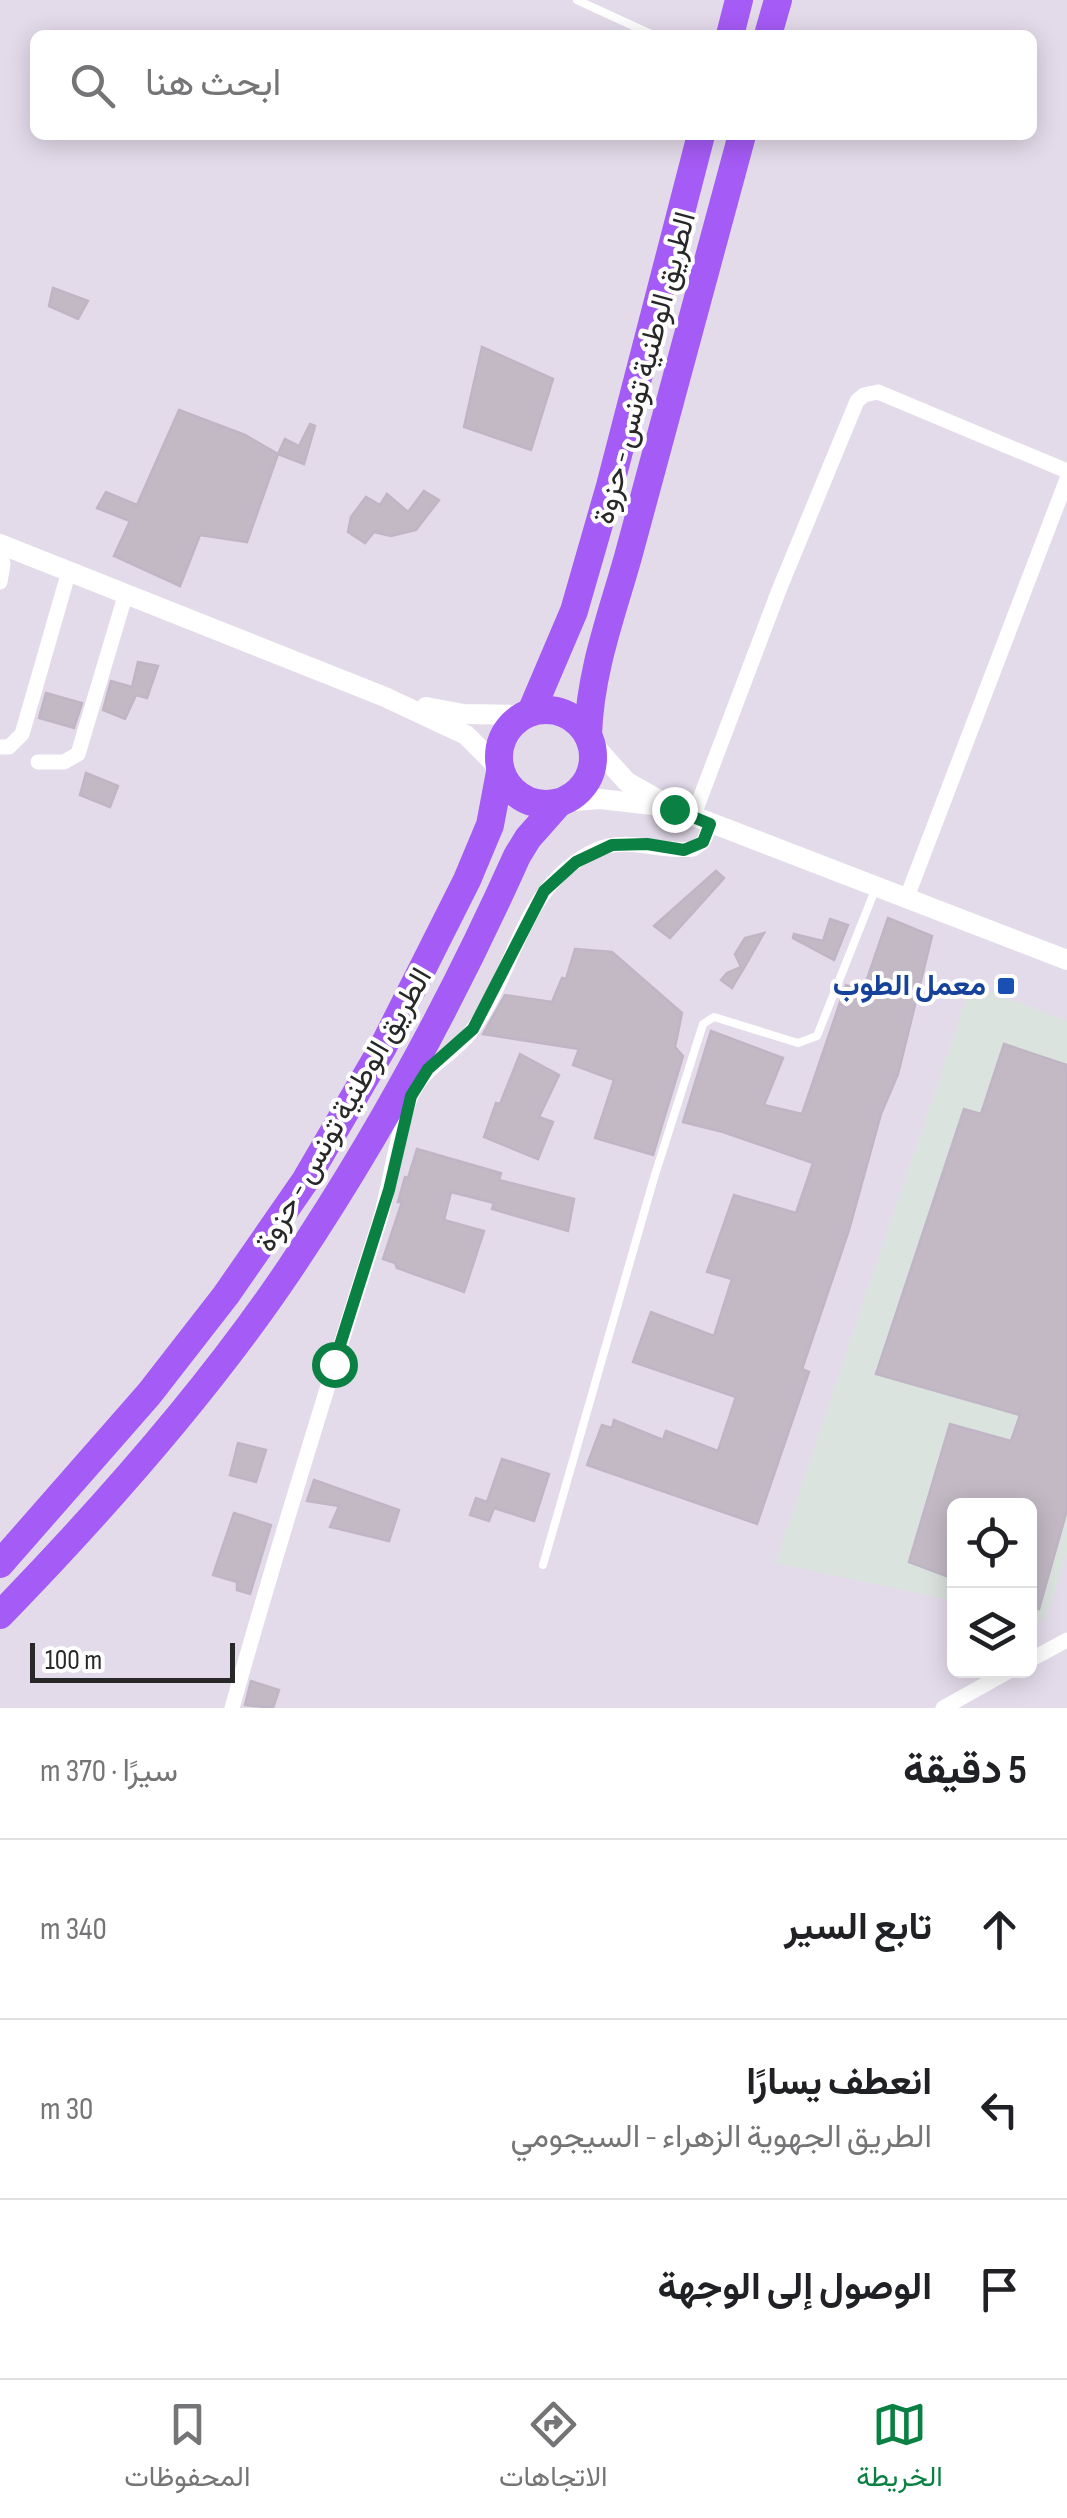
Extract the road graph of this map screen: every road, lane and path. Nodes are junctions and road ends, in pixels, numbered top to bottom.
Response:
1 (577, 0) edge
2 (739, 0) edge
3 (778, 0) edge
4 (642, 30) edge
5 (731, 30) edge
6 (769, 30) edge
7 (700, 140) edge
8 (741, 140) edge
9 (1067, 471) edge
10 (1067, 479) edge
11 (0, 544) edge
12 (0, 552) edge
13 (68, 571) junction
14 (0, 582) edge
15 (126, 593) junction
16 (385, 697) junction
17 (527, 714) junction
18 (589, 738) junction
19 (0, 747) edge
20 (38, 762) dead end
21 (500, 770) junction
22 (560, 802) junction
23 (693, 817) junction
24 (876, 886) junction
25 (907, 897) junction
26 (1067, 960) edge
27 (0, 1564) edge
28 (542, 1566) dead end
29 (0, 1615) edge
30 (1067, 1640) edge
31 (1037, 1656) edge
32 (997, 1678) edge
33 (232, 1708) edge
34 (943, 1708) edge

1 - 4 lane
2 - 5 highway
3 - 6 highway
7 - 17 highway, الطريق الوطنية تونس - حزوة
8 - 18 highway, الطريق الوطنية تونس - حزوة
9 - 23 street
10 - 25 street
11 - 13 main road
12 - 14 street
13 - 15 main road
13 - 19 street
15 - 16 main road
15 - 20 street
16 - 17 main road
16 - 21 main road
17 - 18 highway
17 - 21 highway
18 - 22 highway
18 - 23 main road
21 - 22 highway
21 - 27 highway, الطريق الوطنية تونس - حزوة
22 - 23 main road
22 - 29 highway, الطريق الوطنية تونس - حزوة
23 - 24 main road
23 - 33 street
24 - 25 main road
24 - 28 lane
25 - 26 main road
30 - 31 street
32 - 34 street

